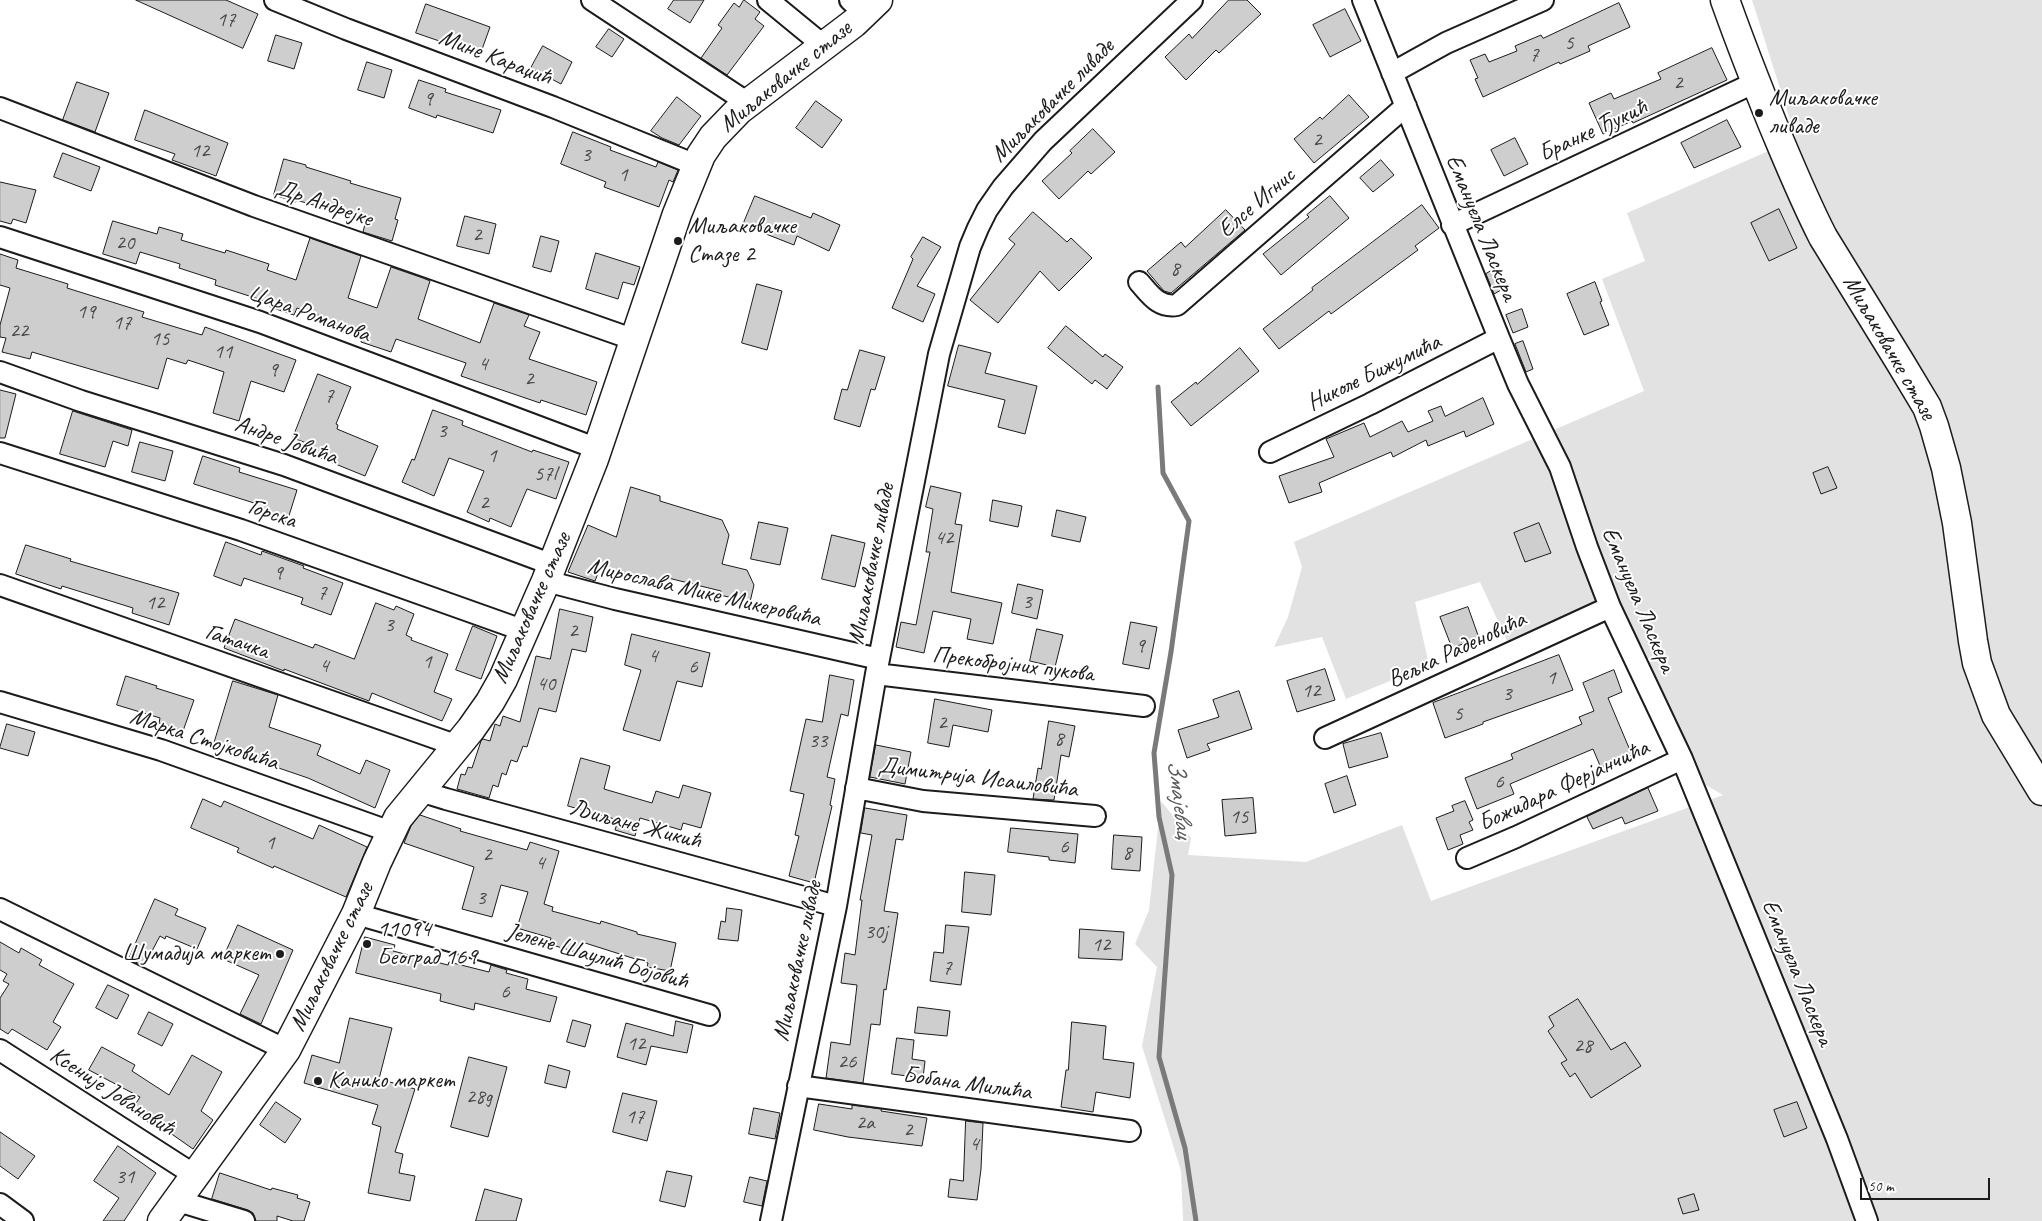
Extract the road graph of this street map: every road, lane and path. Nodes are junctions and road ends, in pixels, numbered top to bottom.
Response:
1 (275, 0) edge
2 (592, 0) edge
3 (768, 0) edge
4 (1192, 0) edge
5 (1363, 0) edge
6 (1543, 0) edge
7 (1725, 0) edge
8 (864, 4) edge
9 (824, 46) junction
10 (1392, 73) junction
11 (1756, 82) junction
12 (748, 103) junction
13 (1406, 106) junction
14 (0, 108) edge
15 (696, 165) junction
16 (1452, 225) junction
17 (0, 237) edge
18 (1138, 282) dead end
19 (1499, 338) junction
20 (635, 340) junction
21 (0, 372) edge
22 (598, 449) junction
23 (1270, 452) dead end
24 (0, 453) edge
25 (549, 573) junction
26 (0, 585) edge
27 (1610, 607) junction
28 (525, 631) junction
29 (878, 667) junction
30 (0, 702) edge
31 (1144, 706) dead end
32 (1325, 738) dead end
33 (458, 746) junction
34 (1682, 759) junction
35 (422, 788) junction
36 (856, 788) junction
37 (2042, 791) edge
38 (1095, 816) dead end
39 (391, 832) junction
40 (1467, 858) dead end
41 (836, 906) junction
42 (0, 909) edge
43 (356, 914) junction
44 (709, 1014) dead end
45 (0, 1050) edge
46 (286, 1050) junction
47 (798, 1086) junction
48 (1130, 1131) dead end
49 (196, 1176) junction
50 (0, 1204) edge
51 (170, 1211) edge
52 (23, 1221) edge
53 (244, 1221) edge
54 (771, 1221) edge
55 (1867, 1221) edge

1 - 15 street, Мине Караџић
2 - 12 street
3 - 9 street
4 - 29 street, Миљаковачке ливаде
5 - 10 street, Емануела Ласкера
6 - 10 street
7 - 11 street, Миљаковачке стазе
8 - 9 street, Миљаковачке стазе
9 - 12 street, Миљаковачке стазе
10 - 13 street, Емануела Ласкера
11 - 16 street, Бранке Ђукић
11 - 37 street, Миљаковачке стазе
12 - 15 street, Миљаковачке стазе
13 - 16 street, Емануела Ласкера
13 - 18 street, Елсе Игнис
14 - 20 street, Др Андрејке
15 - 20 street, Миљаковачке стазе
16 - 19 street, Емануела Ласкера
17 - 22 street, Цара Романова
19 - 23 street, Николе Бижумића
19 - 27 street, Емануела Ласкера
20 - 22 street, Миљаковачке стазе
21 - 25 street, Андре Јовића
22 - 25 street, Миљаковачке стазе
24 - 28 street, Горска
25 - 28 street, Миљаковачке стазе
25 - 29 street, Мирослава Мике Микеровића
26 - 33 street, Гатачка
27 - 32 street, Вељка Раденовића
27 - 34 street, Емануела Ласкера
28 - 33 street, Миљаковачке стазе
29 - 31 street, Прекобројних пукова
29 - 36 street, Миљаковачке ливаде
30 - 39 street, Марка Стојковића
33 - 35 street, Миљаковачке стазе
34 - 40 street, Божидара Ферјанчића
34 - 55 street, Емануела Ласкера
35 - 39 street, Миљаковачке стазе
35 - 41 street, Љиљане Жикић
36 - 38 street, Димитрија Исаиловића
36 - 41 street, Миљаковачке ливаде
39 - 43 street, Миљаковачке стазе
41 - 47 street, Миљаковачке ливаде
42 - 46 street
43 - 44 street, Јелене Шаулић Бојовић
43 - 46 street, Миљаковачке стазе
45 - 49 street, Ксеније Јовановић
46 - 49 street, Миљаковачке стазе
47 - 48 street, Бобана Милића
47 - 54 street, Миљаковачке ливаде
49 - 51 street, Миљаковачке стазе
50 - 52 street
51 - 53 street

